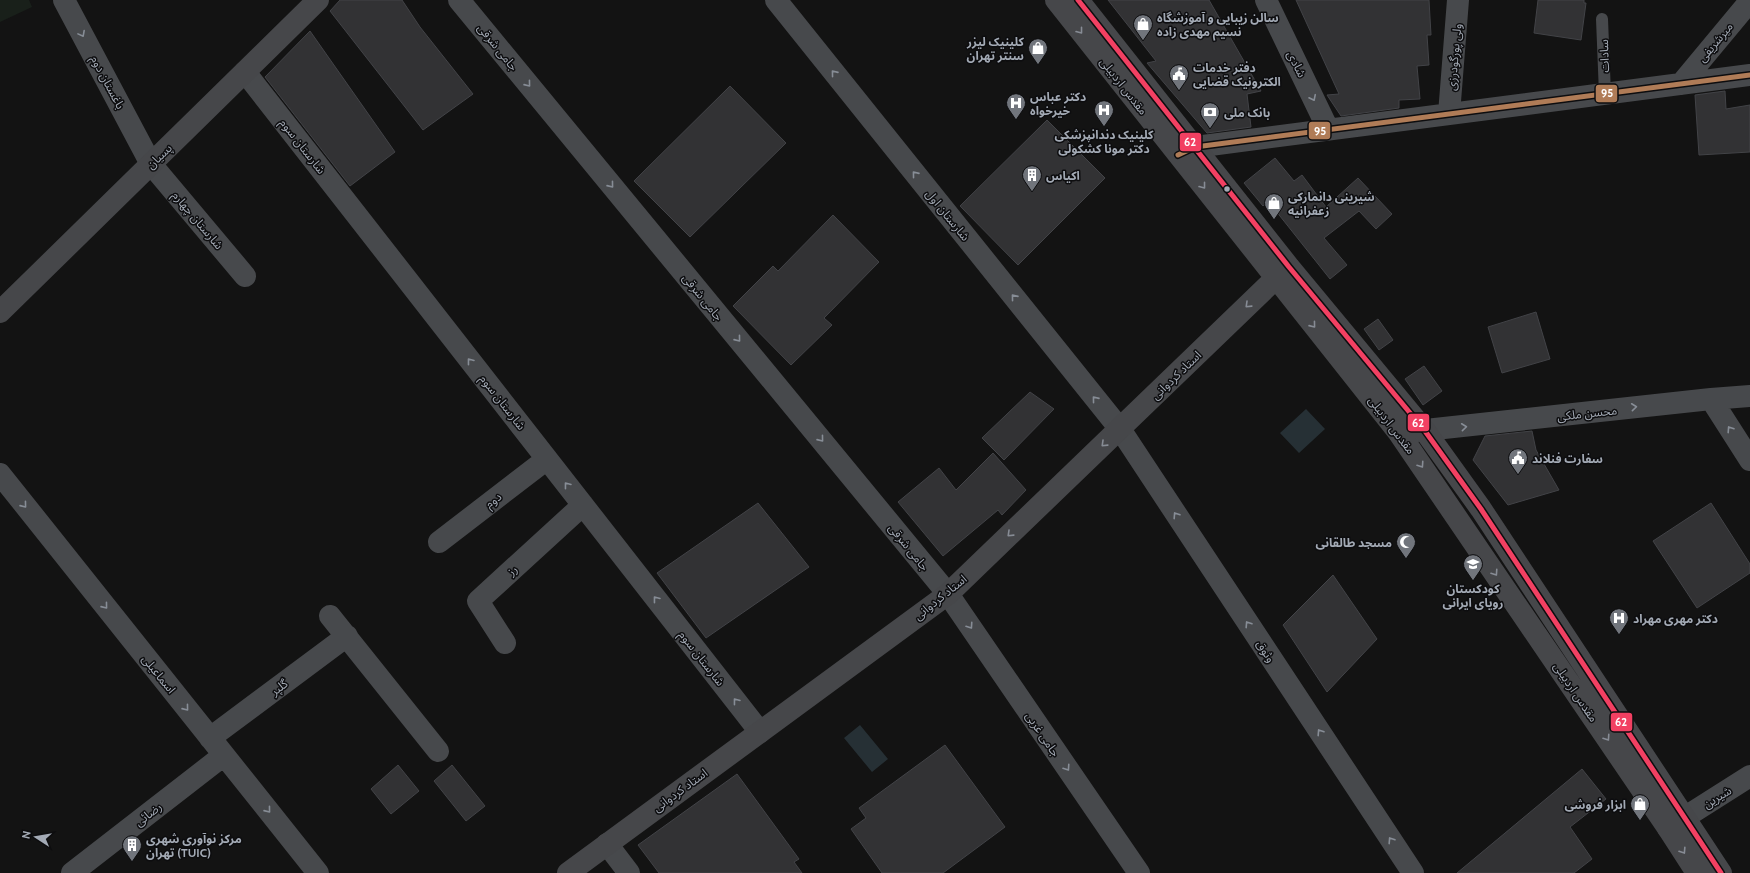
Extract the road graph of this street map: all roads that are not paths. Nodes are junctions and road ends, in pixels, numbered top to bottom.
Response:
1 (64, 0) edge
2 (318, 0) edge
3 (459, 0) edge
4 (776, 0) edge
5 (1056, 0) edge
6 (1078, 0) edge
7 (1266, 0) edge
8 (1458, 0) edge
9 (1750, 1) edge
10 (1602, 19) dead end
11 (245, 72) junction
12 (1750, 75) edge
13 (1680, 84) junction
14 (1605, 94) junction
15 (1449, 114) junction
16 (1328, 129) junction
17 (1186, 151) junction
18 (151, 164) junction
19 (1282, 272) junction
20 (245, 276) dead end
21 (0, 312) edge
22 (1750, 396) edge
23 (1711, 399) junction
24 (1120, 429) junction
25 (1425, 431) junction
26 (1400, 433) junction
27 (547, 459) junction
28 (1750, 460) edge
29 (0, 474) edge
30 (583, 505) junction
31 (439, 542) dead end
32 (948, 594) junction
33 (330, 616) dead end
34 (347, 636) junction
35 (505, 643) dead end
36 (760, 732) junction
37 (210, 738) junction
38 (438, 751) dead end
39 (224, 755) junction
40 (1750, 776) edge
41 (1676, 822) junction
42 (607, 844) junction
43 (72, 873) edge
44 (318, 873) edge
45 (568, 873) edge
46 (629, 873) edge
47 (1139, 873) edge
48 (1413, 873) edge
49 (1697, 873) edge
50 (1721, 873) edge

1 -> 18 street, باغستان دوم
2 - 11 main road, پسیان
3 -> 32 street, جامی شرقی
24 -> 4 street, شارستان اول
5 -> 17 main road, مقدس اردبیلی
6 - 17 main road, مقدس اردبیلی
7 -> 16 street, شادی
8 - 15 street, ولی پورگودرزی
9 - 13 street, میرشریفی
10 - 14 lane, سادات
11 - 18 main road, پسیان
27 -> 11 street, شارستان سوم
12 - 13 street
13 - 14 street
14 - 15 street
15 - 16 street
16 - 17 street
17 - 19 main road, مقدس اردبیلی
18 - 20 street, شارستان چهارم
18 - 21 main road, پسیان
19 -> 24 main road, استاد کردوانی
19 - 25 main road, مقدس اردبیلی
19 -> 26 main road, مقدس اردبیلی
22 - 23 street, محسن ملکی
25 -> 23 street, محسن ملکی
28 -> 23 street
24 -> 32 main road, استاد کردوانی
48 -> 24 street, وثوق
25 - 26 street, محسن ملکی
25 - 41 main road, مقدس اردبیلی
26 -> 41 main road, مقدس اردبیلی
30 -> 27 street, شارستان سوم
27 - 31 street, دوم
29 -> 37 street, اسماعیلی
30 - 35 street, رز
36 -> 30 street, شارستان سوم
32 - 36 main road, استاد کردوانی
32 -> 47 street, جامی غربی
33 - 34 street
34 - 37 street, گلپر
34 - 38 street
36 - 42 main road, استاد کردوانی
37 - 39 street, اسماعیلی
39 - 43 street, رضائی
39 -> 44 street, اسماعیلی
40 - 41 street, شیرین
41 -> 49 main road, مقدس اردبیلی
41 - 50 main road, مقدس اردبیلی
42 - 45 main road, استاد کردوانی
42 - 46 street

